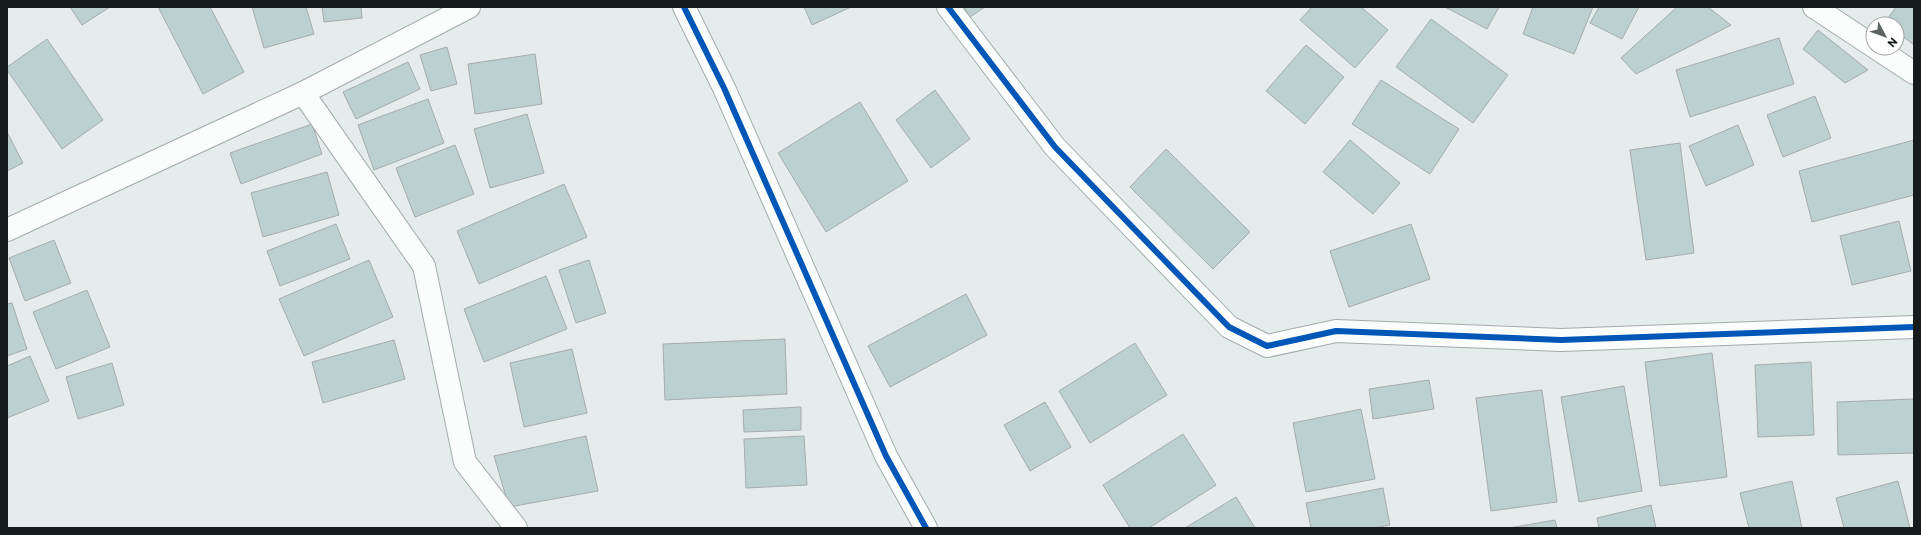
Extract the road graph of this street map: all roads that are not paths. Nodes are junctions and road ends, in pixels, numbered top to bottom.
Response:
1 (469, 7) edge
2 (684, 7) edge
3 (948, 7) edge
4 (1814, 7) edge
5 (1865, 41) edge
6 (1888, 56) edge
7 (1914, 73) edge
8 (303, 93) junction
9 (7, 230) edge
10 (1914, 327) edge
11 (516, 528) edge
12 (926, 528) edge

1 - 8 street
2 - 12 street
3 - 10 street
4 - 5 street
6 - 7 street
8 - 9 street
8 - 11 street

